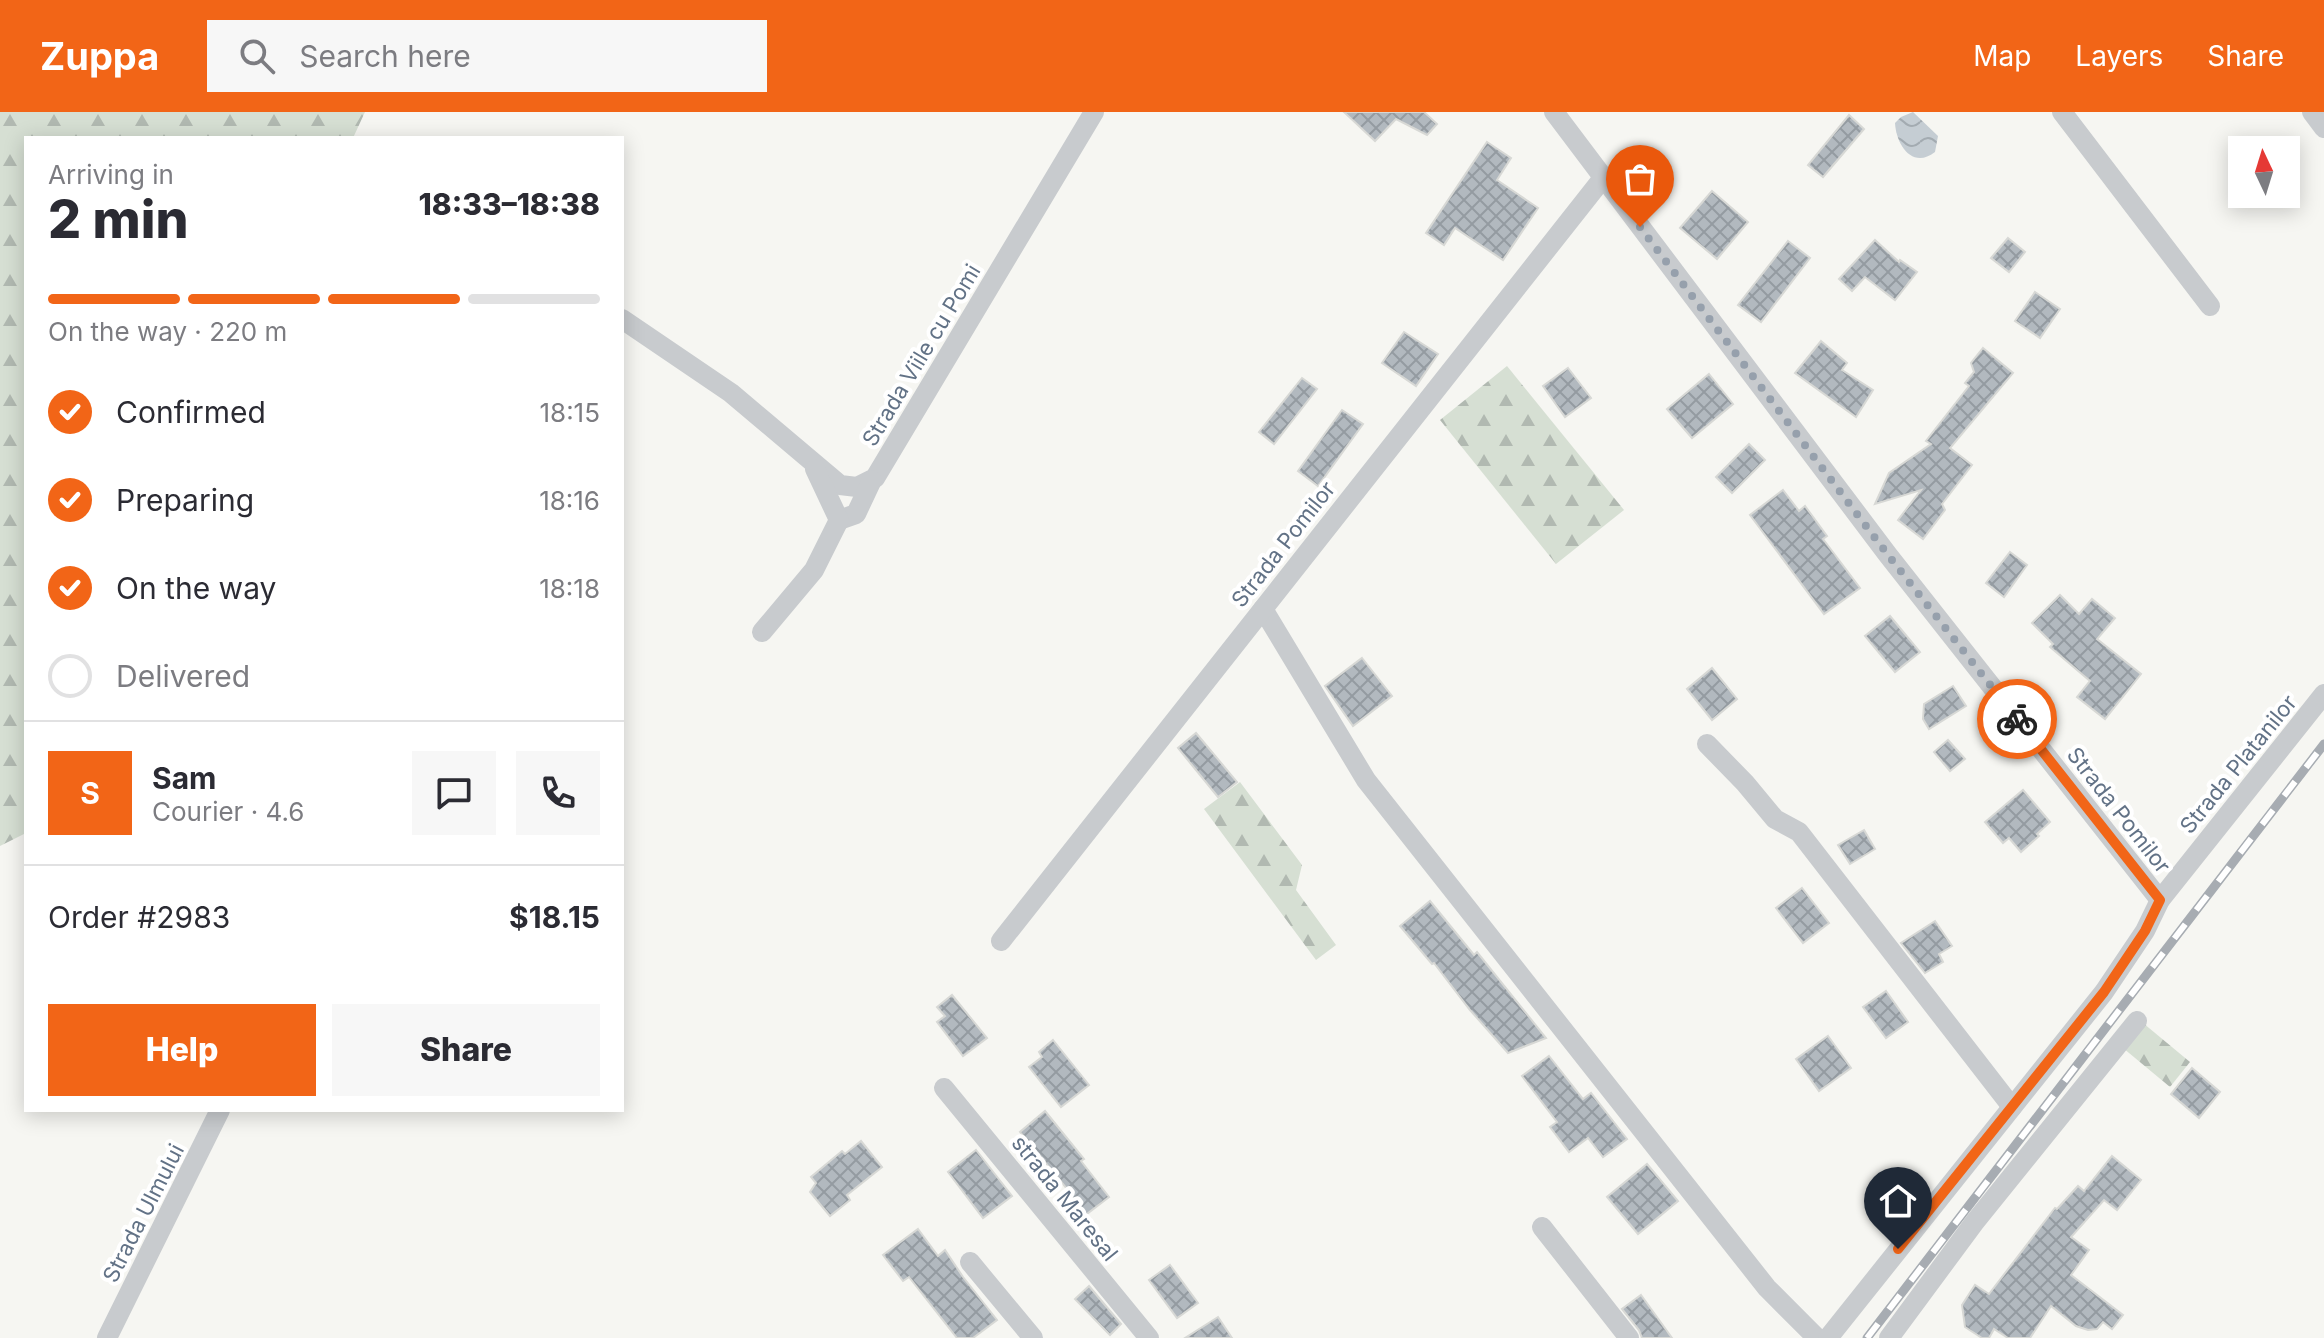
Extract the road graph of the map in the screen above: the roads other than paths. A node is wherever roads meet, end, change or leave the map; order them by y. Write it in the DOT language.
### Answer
graph roads {
  1 [pos="1094,112"];
  2 [pos="1554,112"];
  3 [pos="2062,112"];
  4 [pos="2312,112"];
  5 [pos="2324,128"];
  6 [pos="1603,178"];
  7 [pos="2210,306"];
  8 [pos="624,320"];
  9 [pos="811,461"];
  10 [pos="872,480"];
  11 [pos="839,520"];
  12 [pos="1263,609"];
  13 [pos="762,632"];
  14 [pos="2324,694"];
  15 [pos="1707,744"];
  16 [pos="2160,900"];
  17 [pos="1001,941"];
  18 [pos="2137,1021"];
  19 [pos="944,1088"];
  20 [pos="2012,1107"];
  21 [pos="219,1112"];
  22 [pos="1542,1227"];
  23 [pos="970,1262"];
  24 [pos="107,1338"];
  25 [pos="1033,1338"];
  26 [pos="1149,1338"];
  27 [pos="1629,1338"];
  28 [pos="1817,1338"];
  29 [pos="1828,1338"];
  30 [pos="1889,1338"];
  1 -- 10 [label="street, Strada Viile cu Pomi"];
  2 -- 6 [label="street, Strada Pomilor"];
  3 -- 7 [label="street"];
  4 -- 5 [label="street"];
  6 -- 12 [label="street, Strada Pomilor"];
  6 -- 16 [label="street, Strada Pomilor"];
  8 -- 9 [label="street, Strada Viile cu Pomi"];
  9 -- 10 [label="street, Strada Viile cu Pomi"];
  9 -- 11 [label="street"];
  10 -- 11 [label="street"];
  11 -- 13 [label="street"];
  12 -- 17 [label="street, Strada Pomilor"];
  12 -- 28 [label="street"];
  14 -- 16 [label="street, Strada Platanilor"];
  15 -- 20 [label="street"];
  16 -- 20 [label="street, Strada Platanilor"];
  18 -- 30 [label="street"];
  19 -- 26 [label="street, strada Maresal"];
  20 -- 29 [label="street, Strada Platanilor"];
  21 -- 24 [label="street, Strada Ulmului"];
  22 -- 27 [label="street"];
  23 -- 25 [label="street"];
}
